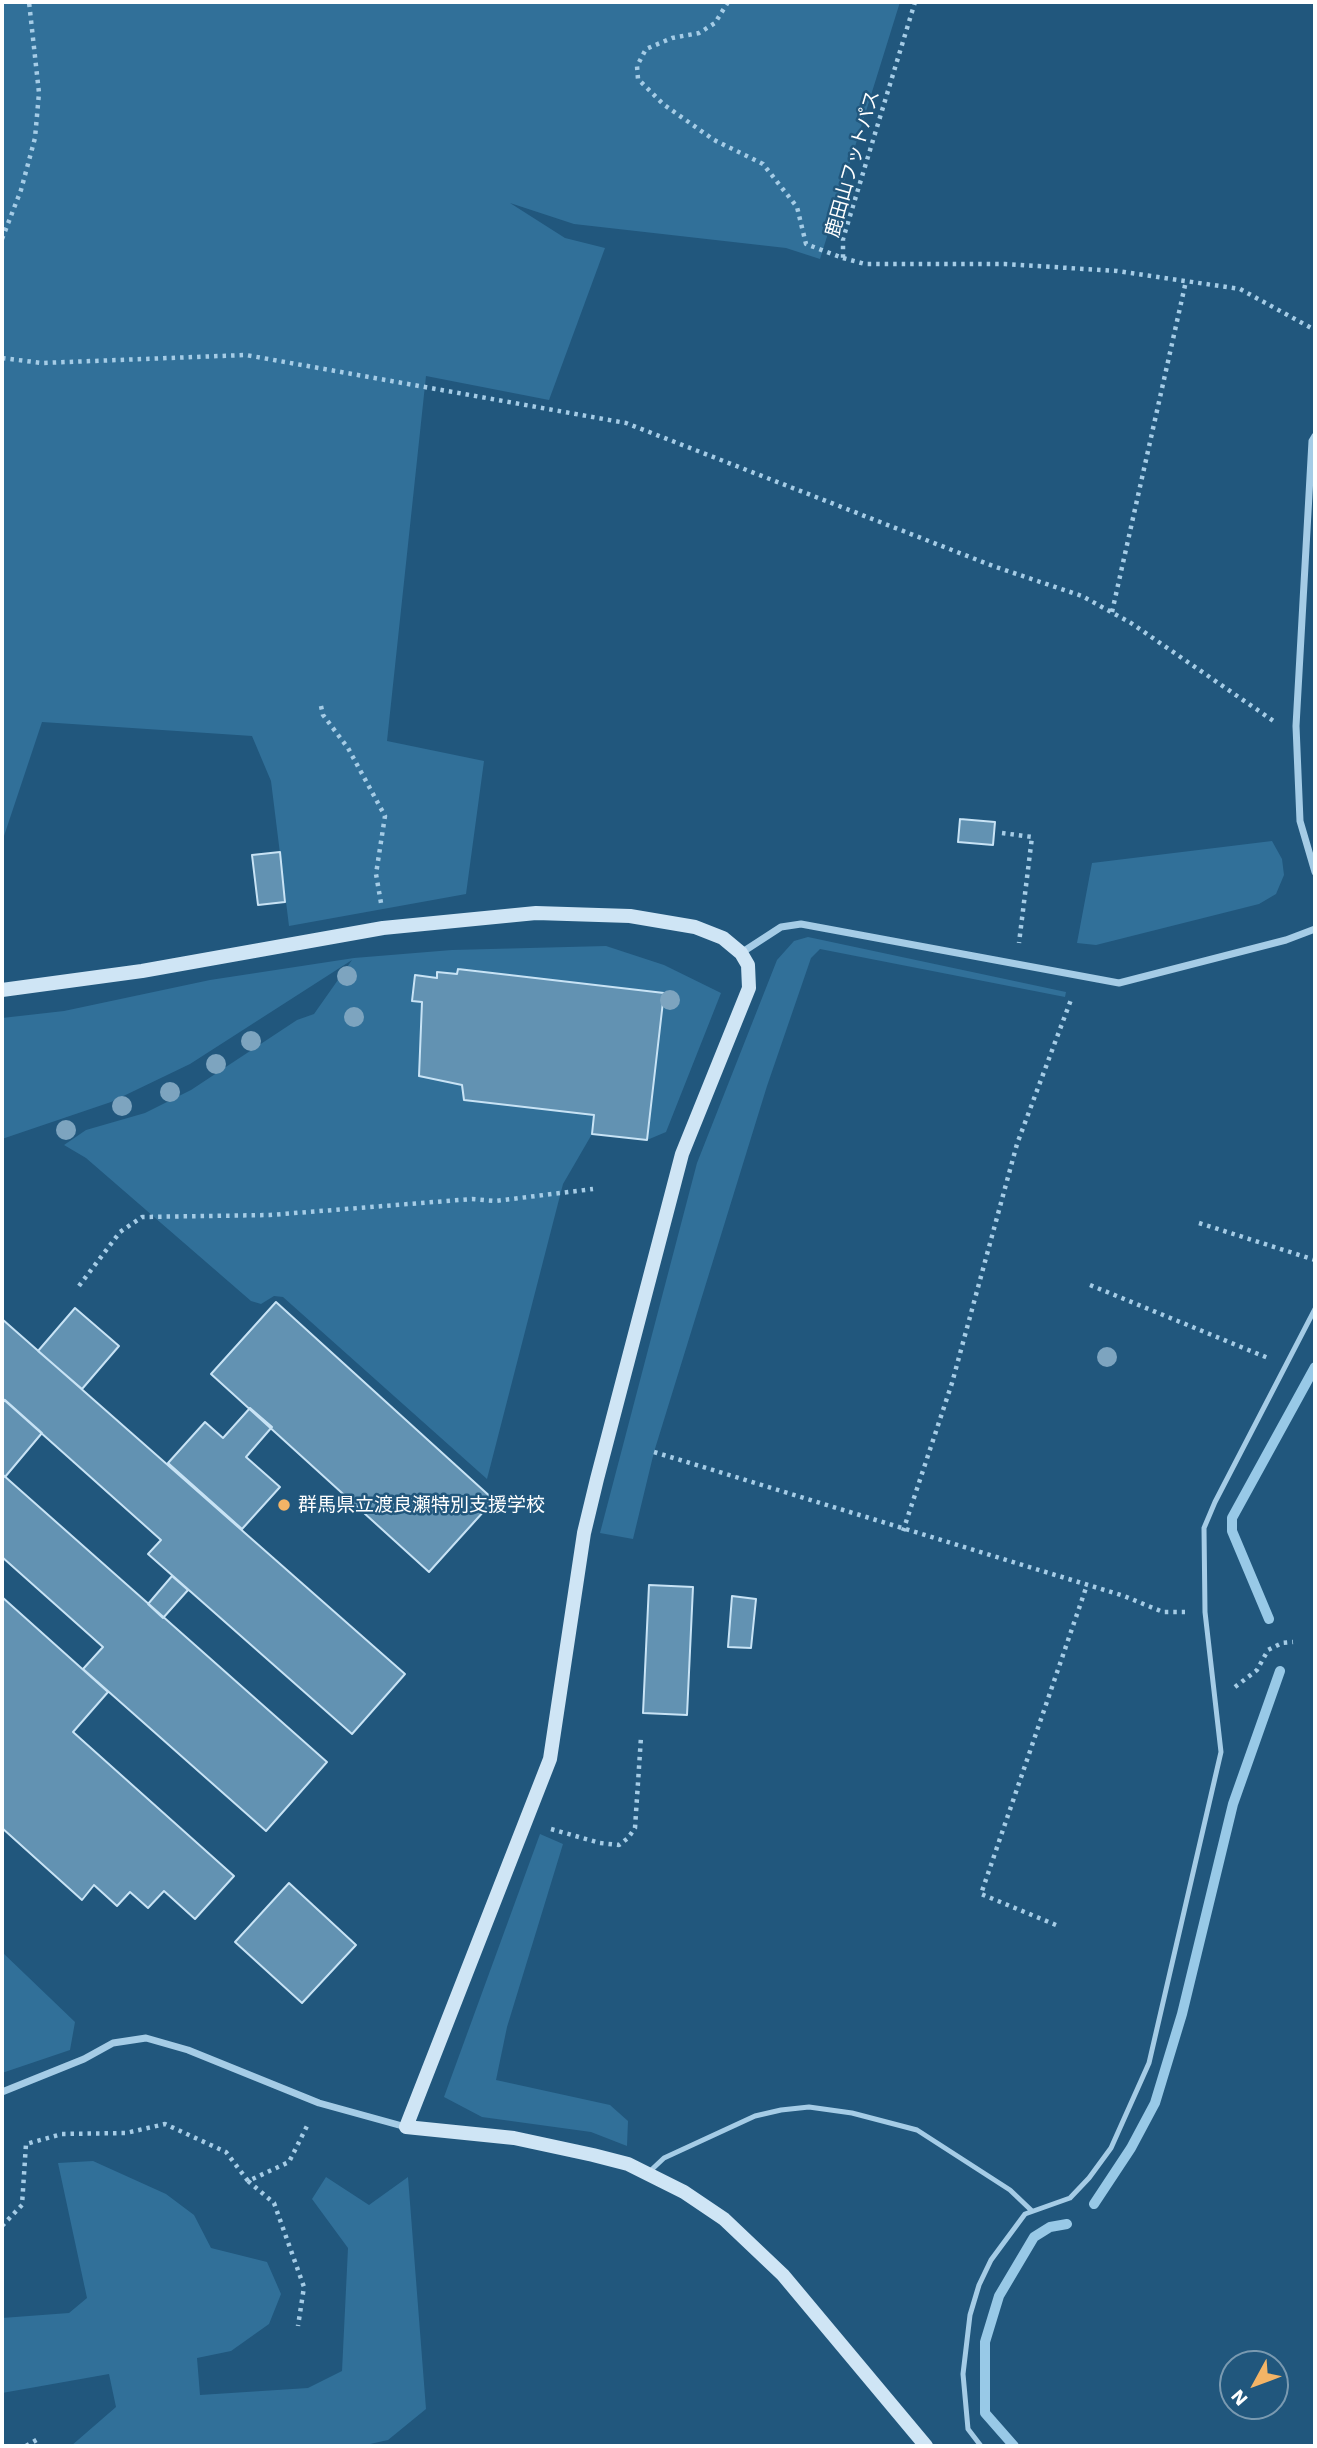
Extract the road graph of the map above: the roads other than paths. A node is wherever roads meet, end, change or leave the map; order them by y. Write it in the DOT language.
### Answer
graph roads {
  1 [pos="1315,436"];
  2 [pos="1315,872"];
  3 [pos="1315,929"];
  4 [pos="741,953"];
  5 [pos="2,990"];
  6 [pos="1315,1309"];
  7 [pos="2,2092"];
  8 [pos="406,2127"];
  9 [pos="648,2173"];
  10 [pos="1032,2211"];
  11 [pos="926,2446"];
  12 [pos="981,2446"];
  1 -- 2 [label="street"];
  3 -- 4 [label="street"];
  4 -- 5 [label="street"];
  4 -- 8 [label="street"];
  6 -- 10 [label="lane"];
  7 -- 8 [label="street"];
  8 -- 9 [label="street"];
  9 -- 10 [label="lane"];
  9 -- 11 [label="street"];
  10 -- 12 [label="lane"];
}
